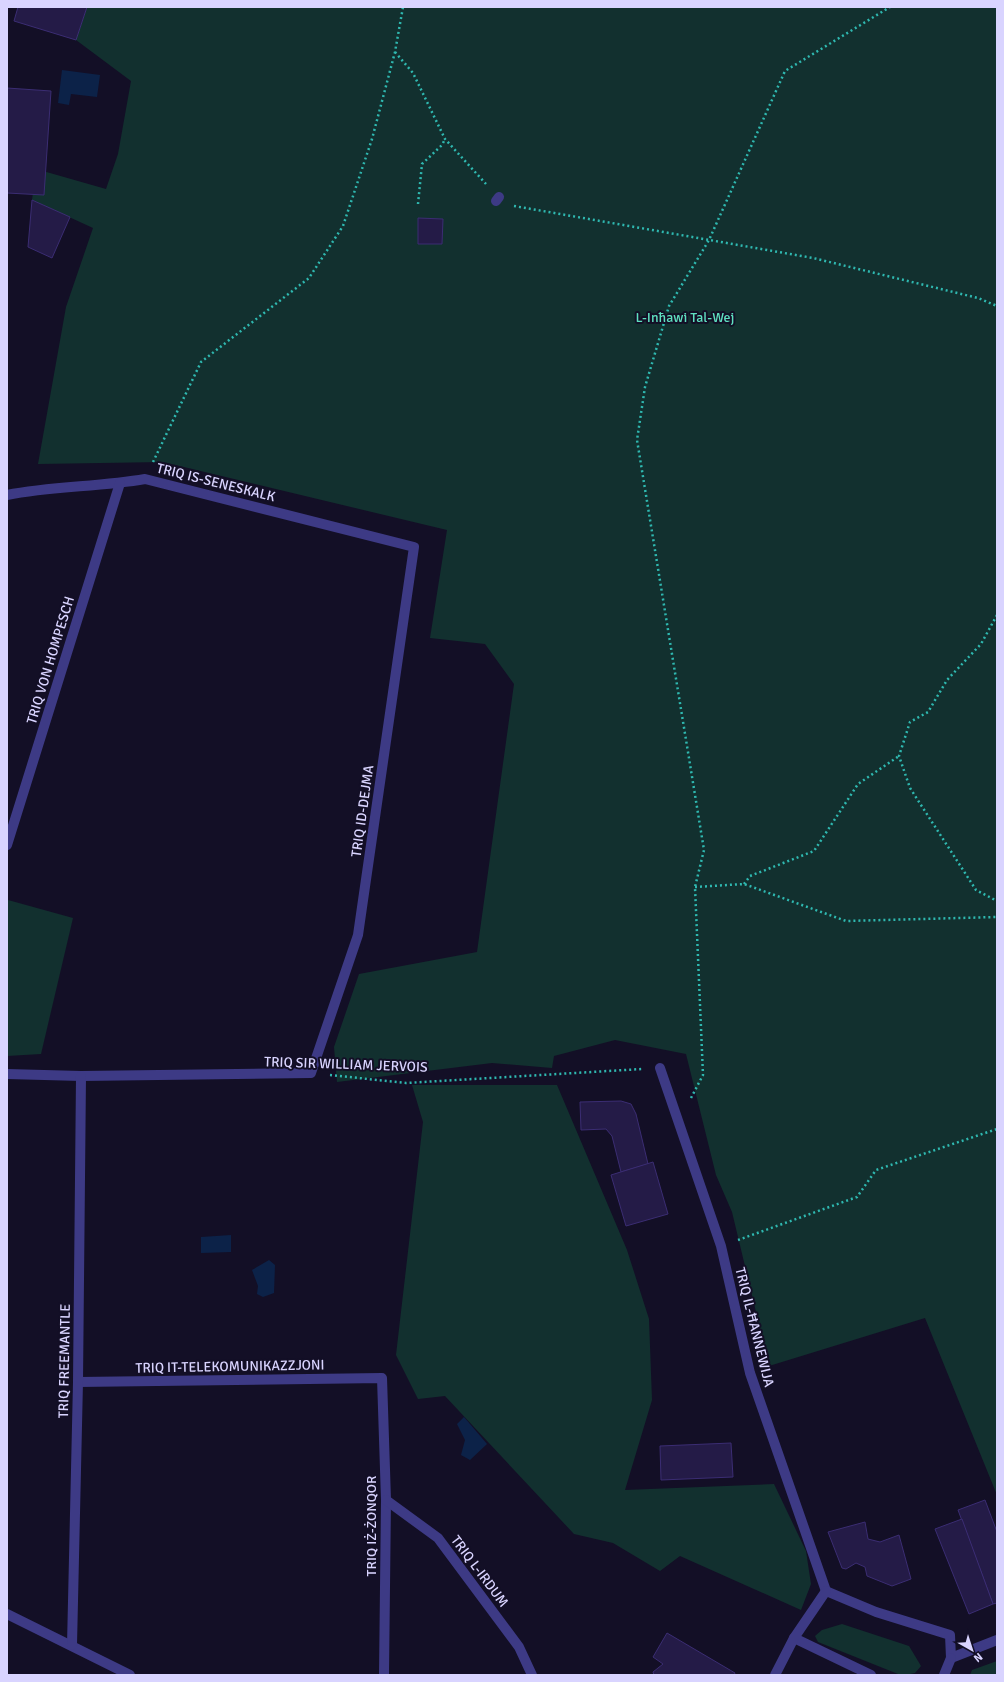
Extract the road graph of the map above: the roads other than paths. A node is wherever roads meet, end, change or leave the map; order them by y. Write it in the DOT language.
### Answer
graph roads {
  1 [pos="120,483"];
  2 [pos="7,495"];
  3 [pos="414,547"];
  4 [pos="7,845"];
  5 [pos="660,1068"];
  6 [pos="311,1073"];
  7 [pos="7,1074"];
  8 [pos="82,1076"];
  9 [pos="382,1378"];
  10 [pos="78,1382"];
  11 [pos="386,1500"];
  12 [pos="826,1591"];
  13 [pos="7,1614"];
  14 [pos="794,1638"];
  15 [pos="997,1640"];
  16 [pos="72,1645"];
  17 [pos="951,1658"];
  18 [pos="130,1675"];
  19 [pos="384,1675"];
  20 [pos="532,1675"];
  21 [pos="775,1675"];
  22 [pos="871,1675"];
  23 [pos="944,1675"];
  1 -- 2 [label="street, TRIQ IS-SENESKALK"];
  1 -- 3 [label="street, TRIQ IS-SENESKALK"];
  1 -- 4 [label="street, TRIQ VON HOMPESCH"];
  3 -- 6 [label="street, TRIQ ID-DEJMA"];
  5 -- 12 [label="street, TRIQ IL-ĦANNEWIJA"];
  6 -- 8 [label="street, TRIQ SIR WILLIAM JERVOIS"];
  7 -- 8 [label="street, TRIQ SIR WILLIAM JERVOIS"];
  8 -- 10 [label="street, TRIQ FREEMANTLE"];
  9 -- 10 [label="street, TRIQ IT-TELEKOMUNIKAZZJONI"];
  9 -- 11 [label="street, TRIQ IŻ-ŻONQOR"];
  10 -- 16 [label="street, TRIQ FREEMANTLE"];
  11 -- 19 [label="street, TRIQ IŻ-ŻONQOR"];
  11 -- 20 [label="street, TRIQ L-IRDUM"];
  12 -- 14 [label="street"];
  12 -- 17 [label="street"];
  13 -- 16 [label="street"];
  14 -- 21 [label="street"];
  14 -- 22 [label="street"];
  15 -- 17 [label="street"];
  16 -- 18 [label="street"];
  17 -- 23 [label="street"];
}
